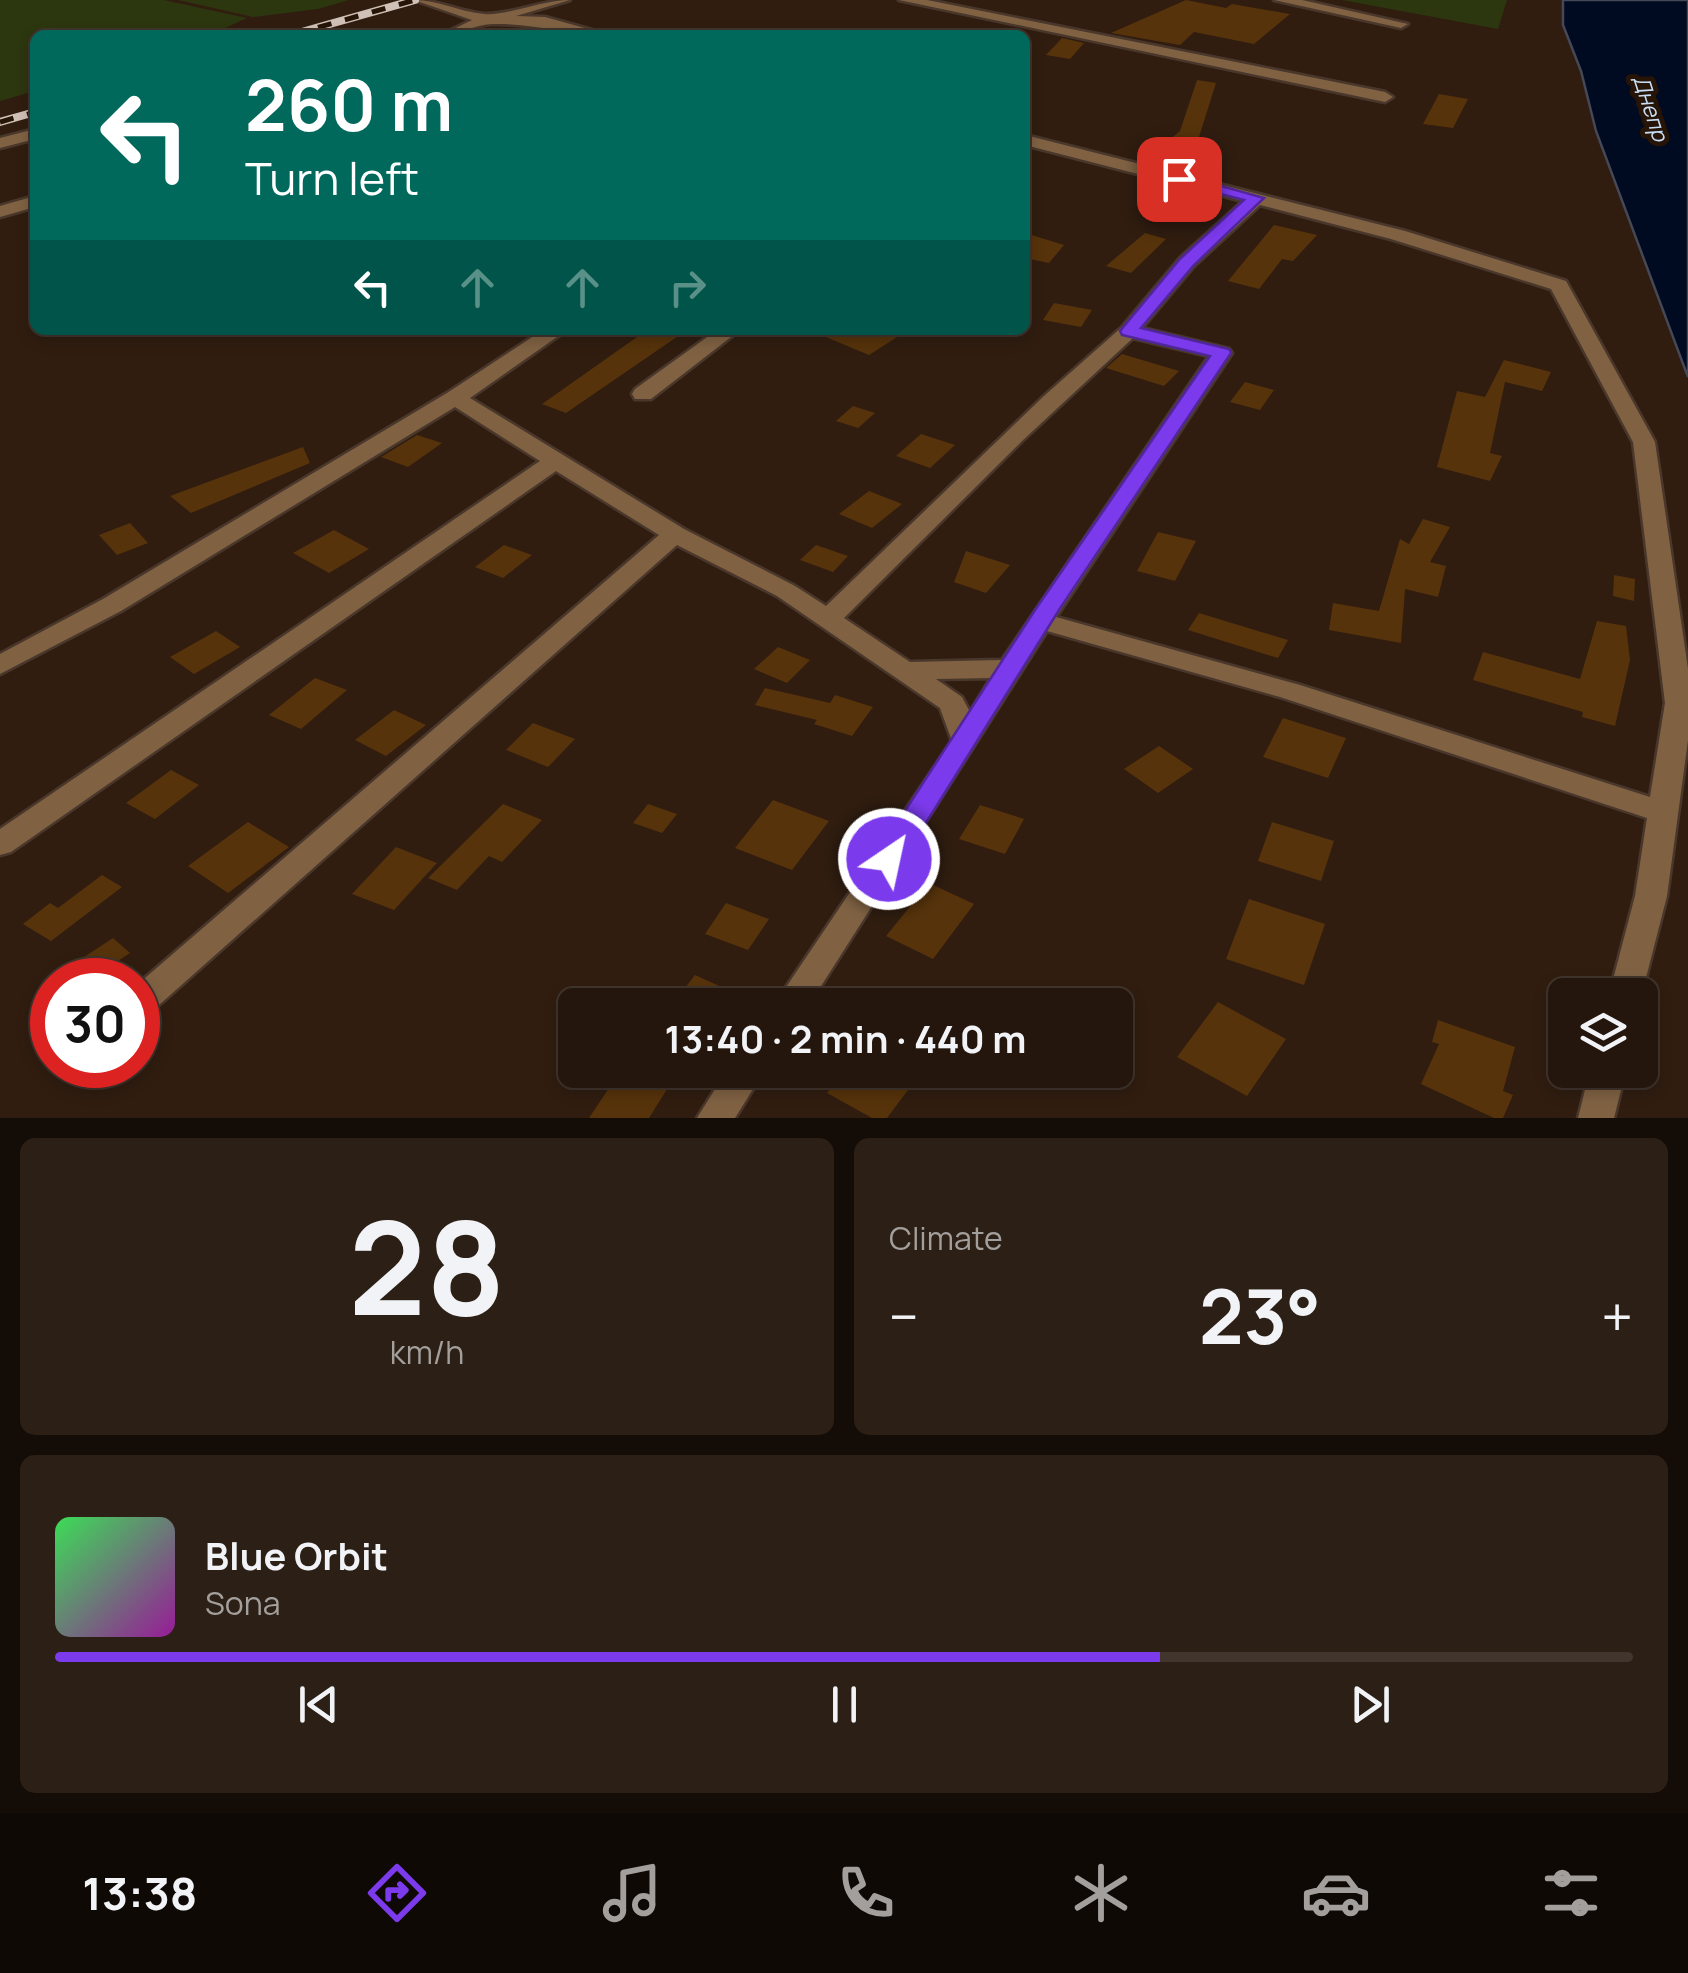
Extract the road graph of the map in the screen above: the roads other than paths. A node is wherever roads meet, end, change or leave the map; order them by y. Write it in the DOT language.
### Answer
graph roads {
  1 [pos="421,0"];
  2 [pos="563,0"];
  3 [pos="906,0"];
  4 [pos="1281,0"];
  5 [pos="485,19"];
  6 [pos="1402,24"];
  7 [pos="460,30"];
  8 [pos="582,30"];
  9 [pos="1386,97"];
  10 [pos="30,135"];
  11 [pos="1030,141"];
  12 [pos="0,143"];
  13 [pos="1256,198"];
  14 [pos="30,202"];
  15 [pos="0,212"];
  16 [pos="1129,331"];
  17 [pos="550,335"];
  18 [pos="723,335"];
  19 [pos="642,394"];
  20 [pos="455,398"];
  21 [pos="556,462"];
  22 [pos="675,534"];
  23 [pos="827,620"];
  24 [pos="1040,621"];
  25 [pos="0,665"];
  26 [pos="1011,668"];
  27 [pos="902,671"];
  28 [pos="966,741"];
  29 [pos="1663,812"];
  30 [pos="0,844"];
  31 [pos="1630,978"];
  32 [pos="160,984"];
  33 [pos="802,988"];
  34 [pos="736,1088"];
  35 [pos="1604,1088"];
  36 [pos="715,1118"];
  37 [pos="1596,1118"];
  1 -- 5 [label="street"];
  2 -- 5 [label="street"];
  3 -- 9 [label="street"];
  4 -- 6 [label="street"];
  5 -- 7 [label="street"];
  5 -- 8 [label="street"];
  10 -- 12 [label="street"];
  11 -- 13 [label="street"];
  13 -- 16 [label="street"];
  13 -- 29 [label="street"];
  14 -- 15 [label="street"];
  16 -- 23 [label="street"];
  16 -- 24 [label="street"];
  17 -- 20 [label="street"];
  18 -- 19 [label="street"];
  20 -- 21 [label="street"];
  20 -- 25 [label="street"];
  21 -- 22 [label="street"];
  21 -- 30 [label="street"];
  22 -- 23 [label="street"];
  22 -- 32 [label="street"];
  23 -- 27 [label="street"];
  24 -- 26 [label="street"];
  24 -- 29 [label="street"];
  26 -- 27 [label="street"];
  26 -- 28 [label="street"];
  27 -- 28 [label="street"];
  28 -- 33 [label="street"];
  29 -- 31 [label="street"];
  34 -- 36 [label="street"];
  35 -- 37 [label="street"];
}
